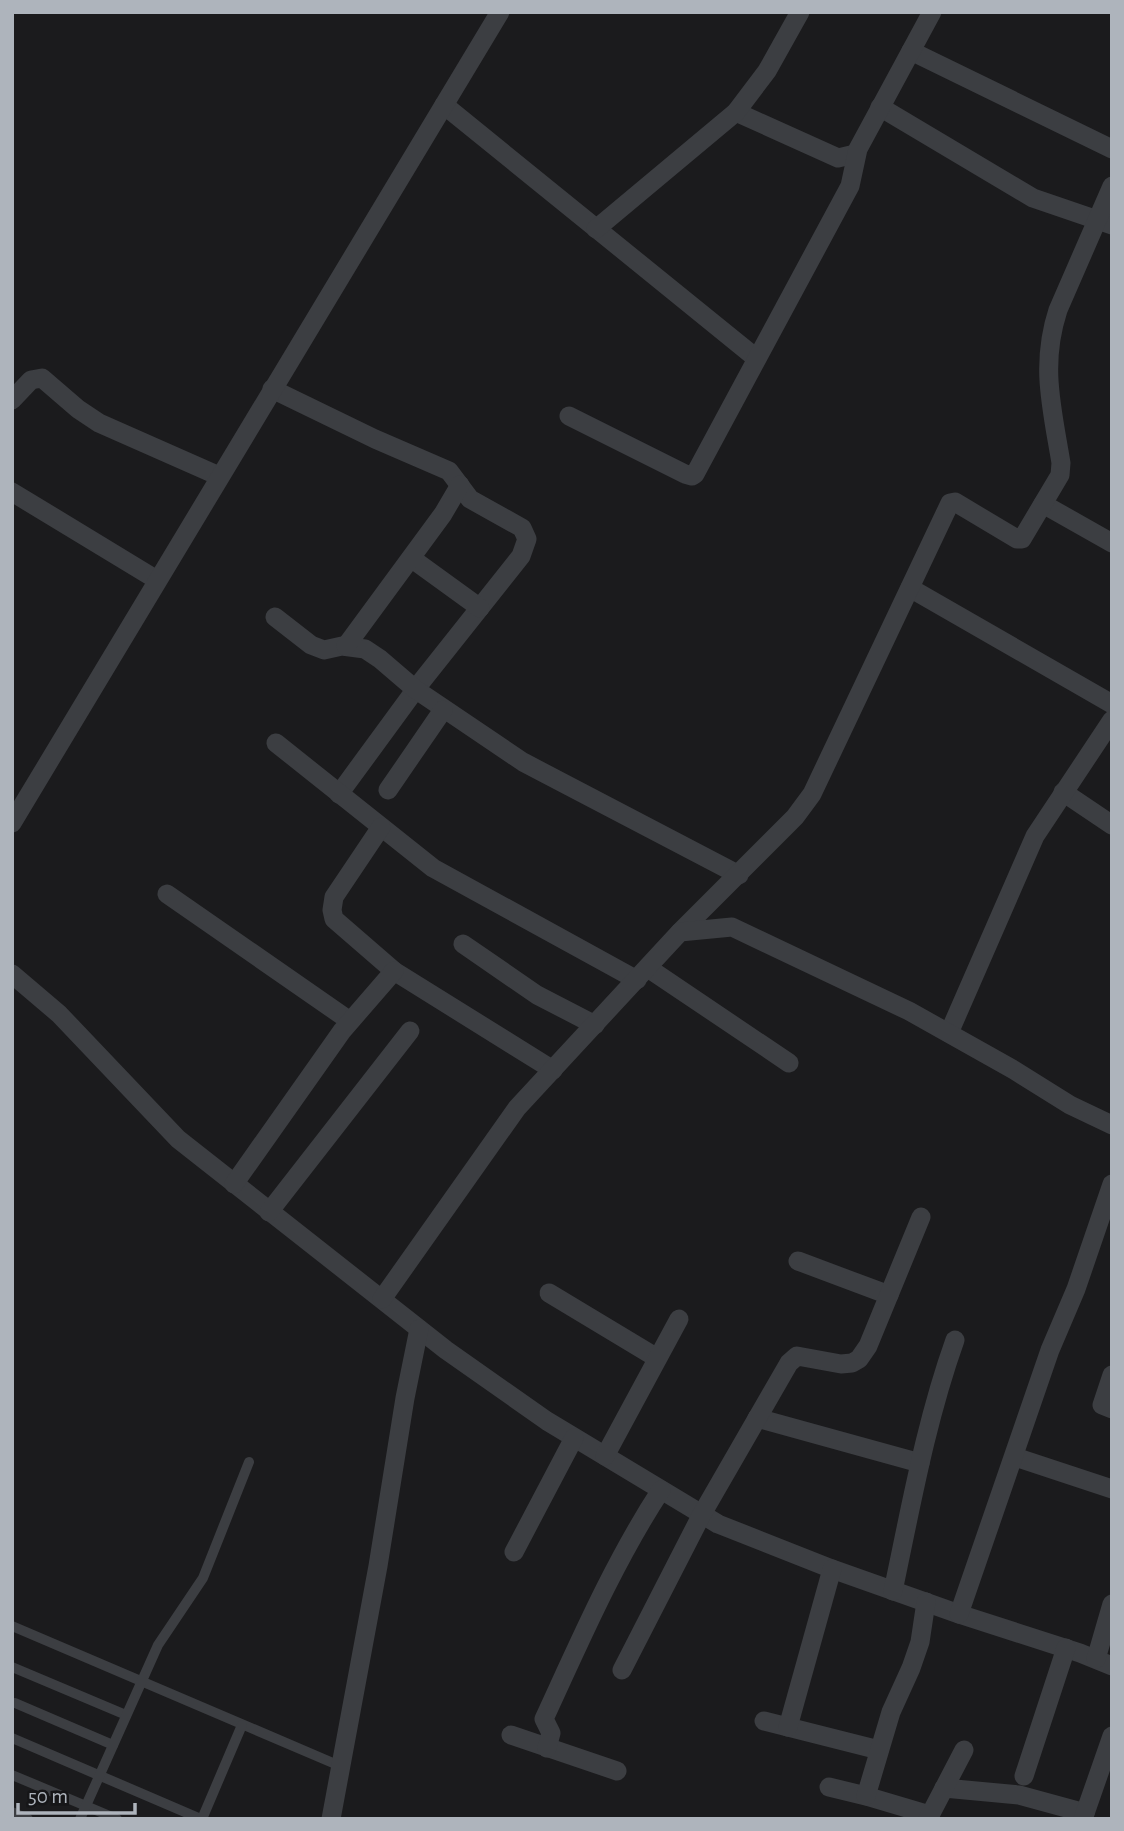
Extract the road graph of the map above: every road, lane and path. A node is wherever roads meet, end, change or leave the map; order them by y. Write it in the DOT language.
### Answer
graph roads {
  1 [pos="500,12"];
  2 [pos="800,12"];
  3 [pos="932,12"];
  4 [pos="911,51"];
  5 [pos="444,106"];
  6 [pos="880,107"];
  7 [pos="736,112"];
  8 [pos="1112,149"];
  9 [pos="855,154"];
  10 [pos="1112,186"];
  11 [pos="1104,223"];
  12 [pos="596,229"];
  13 [pos="756,358"];
  14 [pos="272,389"];
  15 [pos="12,400"];
  16 [pos="569,416"];
  17 [pos="219,476"];
  18 [pos="460,485"];
  19 [pos="12,492"];
  20 [pos="1043,504"];
  21 [pos="1112,543"];
  22 [pos="411,558"];
  23 [pos="157,580"];
  24 [pos="910,587"];
  25 [pos="480,608"];
  26 [pos="275,617"];
  27 [pos="346,646"];
  28 [pos="415,690"];
  29 [pos="1112,704"];
  30 [pos="443,710"];
  31 [pos="1112,720"];
  32 [pos="276,743"];
  33 [pos="388,790"];
  34 [pos="1063,792"];
  35 [pos="339,794"];
  36 [pos="12,823"];
  37 [pos="1112,825"];
  38 [pos="381,827"];
  39 [pos="738,875"];
  40 [pos="167,894"];
  41 [pos="680,932"];
  42 [pos="463,944"];
  43 [pos="394,971"];
  44 [pos="12,974"];
  45 [pos="643,974"];
  46 [pos="350,1021"];
  47 [pos="595,1025"];
  48 [pos="410,1031"];
  49 [pos="948,1033"];
  50 [pos="789,1063"];
  51 [pos="553,1070"];
  52 [pos="1112,1125"];
  53 [pos="234,1184"];
  54 [pos="1112,1184"];
  55 [pos="269,1212"];
  56 [pos="921,1217"];
  57 [pos="798,1261"];
  58 [pos="549,1293"];
  59 [pos="889,1295"];
  60 [pos="382,1299"];
  61 [pos="679,1319"];
  62 [pos="419,1329"];
  63 [pos="955,1340"];
  64 [pos="657,1358"];
  65 [pos="1112,1375"];
  66 [pos="1112,1409"];
  67 [pos="757,1418"];
  68 [pos="574,1438"];
  69 [pos="605,1456"];
  70 [pos="1015,1457"];
  71 [pos="249,1462"];
  72 [pos="920,1463"];
  73 [pos="661,1489"];
  74 [pos="1112,1489"];
  75 [pos="702,1514"];
  76 [pos="514,1552"];
  77 [pos="832,1569"];
  78 [pos="893,1591"];
  79 [pos="926,1602"];
  80 [pos="1112,1604"];
  81 [pos="959,1614"];
  82 [pos="12,1626"];
  83 [pos="1066,1648"];
  84 [pos="1104,1663"];
  85 [pos="12,1667"];
  86 [pos="622,1671"];
  87 [pos="140,1681"];
  88 [pos="15,1703"];
  89 [pos="126,1715"];
  90 [pos="764,1721"];
  91 [pos="242,1725"];
  92 [pos="788,1727"];
  93 [pos="511,1735"];
  94 [pos="1112,1736"];
  95 [pos="12,1738"];
  96 [pos="113,1745"];
  97 [pos="547,1748"];
  98 [pos="880,1750"];
  99 [pos="964,1750"];
  100 [pos="340,1766"];
  101 [pos="617,1771"];
  102 [pos="12,1775"];
  103 [pos="99,1775"];
  104 [pos="1024,1776"];
  105 [pos="828,1787"];
  106 [pos="944,1787"];
  107 [pos="866,1796"];
  108 [pos="86,1806"];
  109 [pos="12,1812"];
  110 [pos="1084,1816"];
  111 [pos="929,1817"];
  112 [pos="28,1819"];
  113 [pos="80,1819"];
  114 [pos="117,1819"];
  115 [pos="202,1819"];
  116 [pos="331,1819"];
  1 -- 5 [label="street"];
  2 -- 7 [label="street"];
  3 -- 4 [label="street"];
  4 -- 6 [label="street"];
  4 -- 8 [label="street"];
  5 -- 12 [label="street"];
  5 -- 14 [label="street"];
  6 -- 9 [label="street"];
  6 -- 11 [label="street"];
  7 -- 9 [label="street"];
  7 -- 12 [label="street"];
  9 -- 13 [label="street"];
  10 -- 11 [label="street"];
  11 -- 20 [label="street"];
  12 -- 13 [label="street"];
  13 -- 16 [label="street"];
  14 -- 17 [label="street"];
  14 -- 18 [label="street"];
  15 -- 17 [label="street"];
  17 -- 23 [label="street"];
  18 -- 22 [label="street"];
  18 -- 25 [label="street"];
  19 -- 23 [label="street"];
  20 -- 21 [label="street"];
  20 -- 24 [label="street"];
  22 -- 25 [label="street"];
  22 -- 27 [label="street"];
  23 -- 36 [label="street"];
  24 -- 29 [label="street"];
  24 -- 39 [label="street"];
  25 -- 28 [label="street"];
  26 -- 27 [label="street"];
  27 -- 28 [label="street"];
  28 -- 30 [label="street"];
  28 -- 35 [label="street"];
  30 -- 33 [label="street"];
  30 -- 39 [label="street"];
  31 -- 34 [label="street"];
  32 -- 35 [label="street"];
  34 -- 37 [label="street"];
  34 -- 49 [label="street"];
  35 -- 38 [label="street"];
  38 -- 43 [label="street"];
  38 -- 45 [label="street"];
  39 -- 41 [label="street"];
  40 -- 46 [label="street"];
  41 -- 45 [label="street"];
  41 -- 49 [label="street"];
  42 -- 47 [label="street"];
  43 -- 46 [label="street"];
  43 -- 51 [label="street"];
  44 -- 53 [label="street"];
  45 -- 47 [label="street"];
  45 -- 50 [label="street"];
  46 -- 53 [label="street"];
  47 -- 51 [label="street"];
  48 -- 55 [label="street"];
  49 -- 52 [label="street"];
  51 -- 60 [label="street"];
  53 -- 55 [label="street"];
  54 -- 70 [label="street"];
  55 -- 60 [label="street"];
  56 -- 59 [label="street"];
  57 -- 59 [label="street"];
  58 -- 64 [label="street"];
  59 -- 67 [label="street"];
  60 -- 62 [label="street"];
  61 -- 64 [label="street"];
  62 -- 68 [label="street"];
  62 -- 100 [label="street"];
  63 -- 72 [label="street"];
  64 -- 69 [label="street"];
  65 -- 66 [label="street"];
  67 -- 72 [label="street"];
  67 -- 75 [label="street"];
  68 -- 69 [label="street"];
  68 -- 76 [label="street"];
  69 -- 73 [label="street"];
  70 -- 74 [label="street"];
  70 -- 81 [label="street"];
  71 -- 87 [label="lane"];
  72 -- 78 [label="street"];
  73 -- 75 [label="street"];
  73 -- 97 [label="street"];
  75 -- 77 [label="street"];
  75 -- 86 [label="street"];
  77 -- 78 [label="street"];
  77 -- 92 [label="street"];
  78 -- 79 [label="street"];
  79 -- 81 [label="street"];
  79 -- 98 [label="street"];
  80 -- 84 [label="street"];
  81 -- 83 [label="street"];
  82 -- 87 [label="lane"];
  83 -- 84 [label="street"];
  83 -- 104 [label="street"];
  85 -- 89 [label="lane"];
  87 -- 89 [label="lane"];
  87 -- 91 [label="lane"];
  88 -- 96 [label="lane"];
  89 -- 96 [label="lane"];
  90 -- 92 [label="street"];
  91 -- 100 [label="lane"];
  91 -- 115 [label="lane"];
  92 -- 98 [label="street"];
  93 -- 97 [label="street"];
  94 -- 110 [label="street"];
  95 -- 103 [label="lane"];
  96 -- 103 [label="lane"];
  97 -- 101 [label="street"];
  98 -- 107 [label="street"];
  99 -- 106 [label="street"];
  100 -- 116 [label="street"];
  102 -- 108 [label="lane"];
  103 -- 108 [label="lane"];
  103 -- 115 [label="lane"];
  105 -- 107 [label="street"];
  106 -- 110 [label="street"];
  106 -- 111 [label="street"];
  107 -- 111 [label="street"];
  108 -- 113 [label="lane"];
  108 -- 114 [label="lane"];
  109 -- 112 [label="lane"];
}
